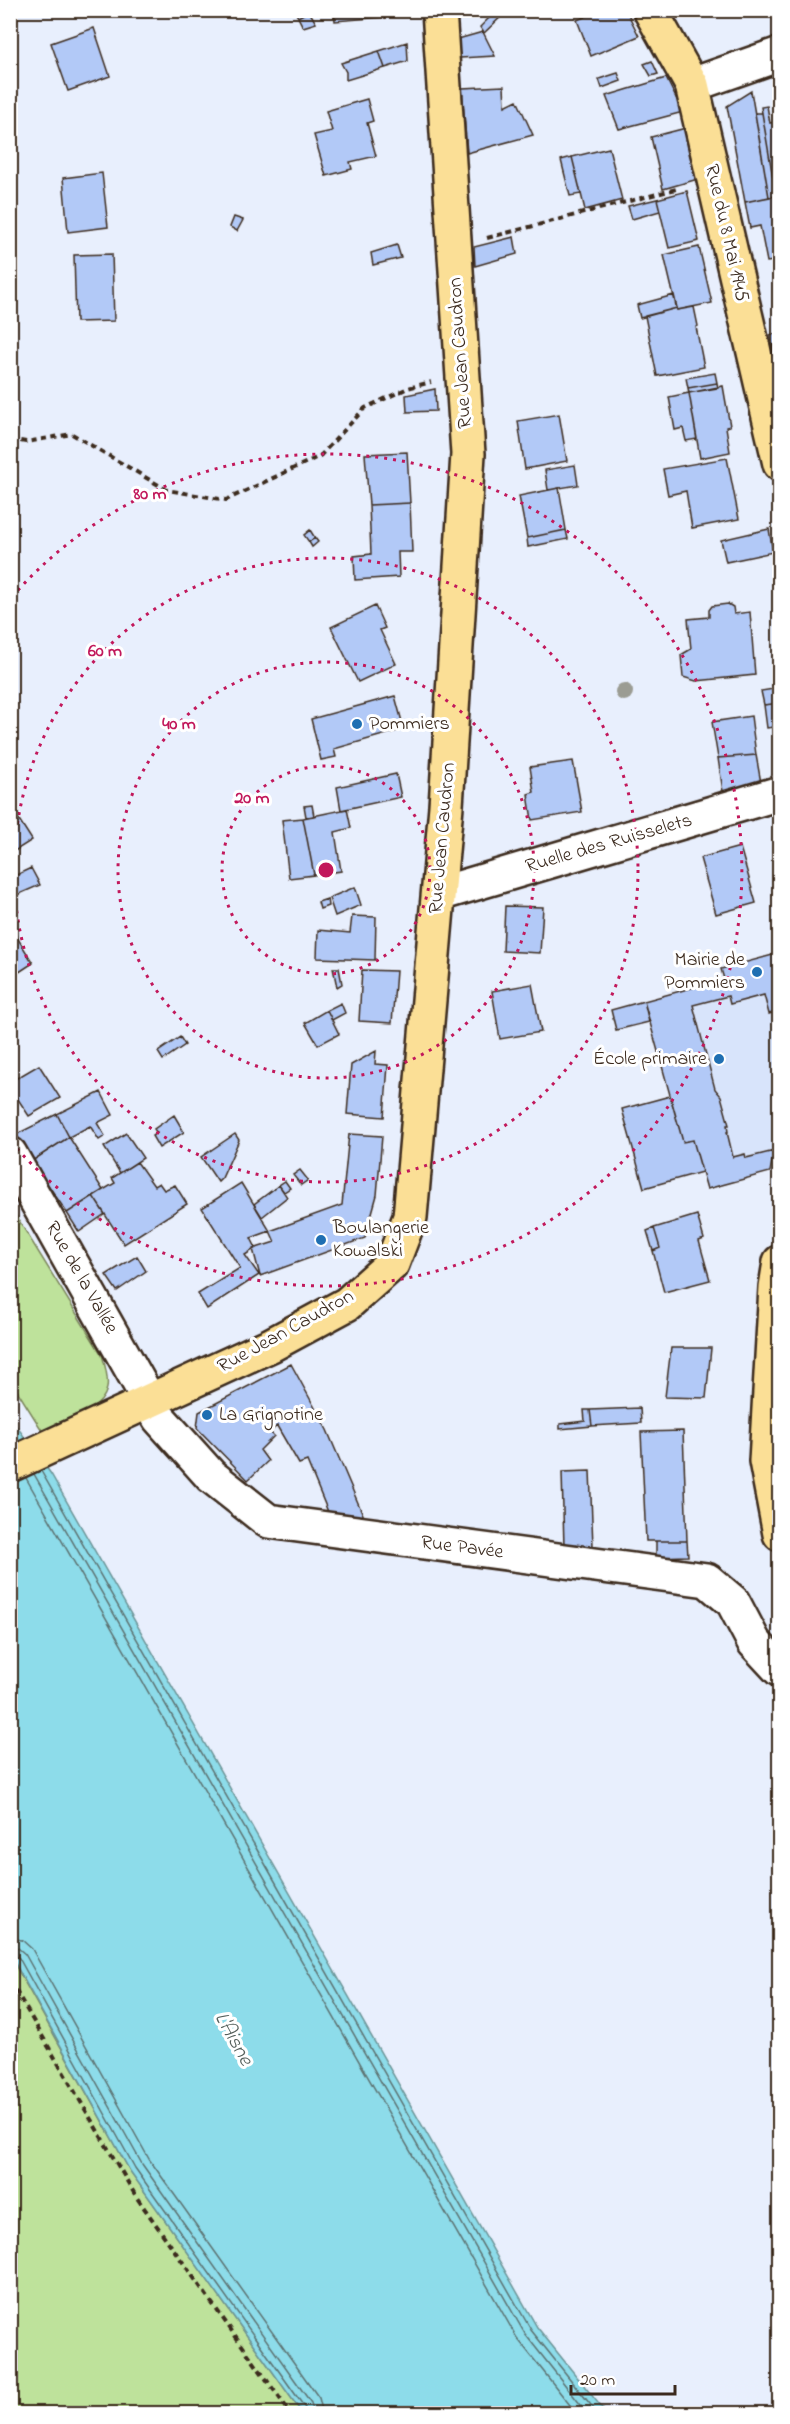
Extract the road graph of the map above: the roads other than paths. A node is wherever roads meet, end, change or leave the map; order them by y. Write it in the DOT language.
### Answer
graph roads {
  1 [pos="439,10"];
  2 [pos="650,10"];
  3 [pos="780,54"];
  4 [pos="692,85"];
  5 [pos="780,464"];
  6 [pos="780,794"];
  7 [pos="439,894"];
  8 [pos="10,1155"];
  9 [pos="780,1262"];
  10 [pos="149,1402"];
  11 [pos="10,1465"];
  12 [pos="780,1534"];
  13 [pos="780,1670"];
  1 -- 7 [label="main road, Rue Jean Caudron"];
  2 -- 4 [label="main road, Rue du 8 Mai 1945"];
  3 -- 4 [label="street"];
  4 -- 5 [label="main road, Rue du 8 Mai 1945"];
  6 -- 7 [label="street, Ruelle des Ruisselets"];
  7 -- 10 [label="main road, Rue Jean Caudron"];
  8 -- 10 [label="street, Rue de la Vallée"];
  9 -- 12 [label="main road"];
  10 -- 11 [label="main road, Rue Jean Caudron"];
  10 -- 13 [label="street, Rue Pavée"];
}
